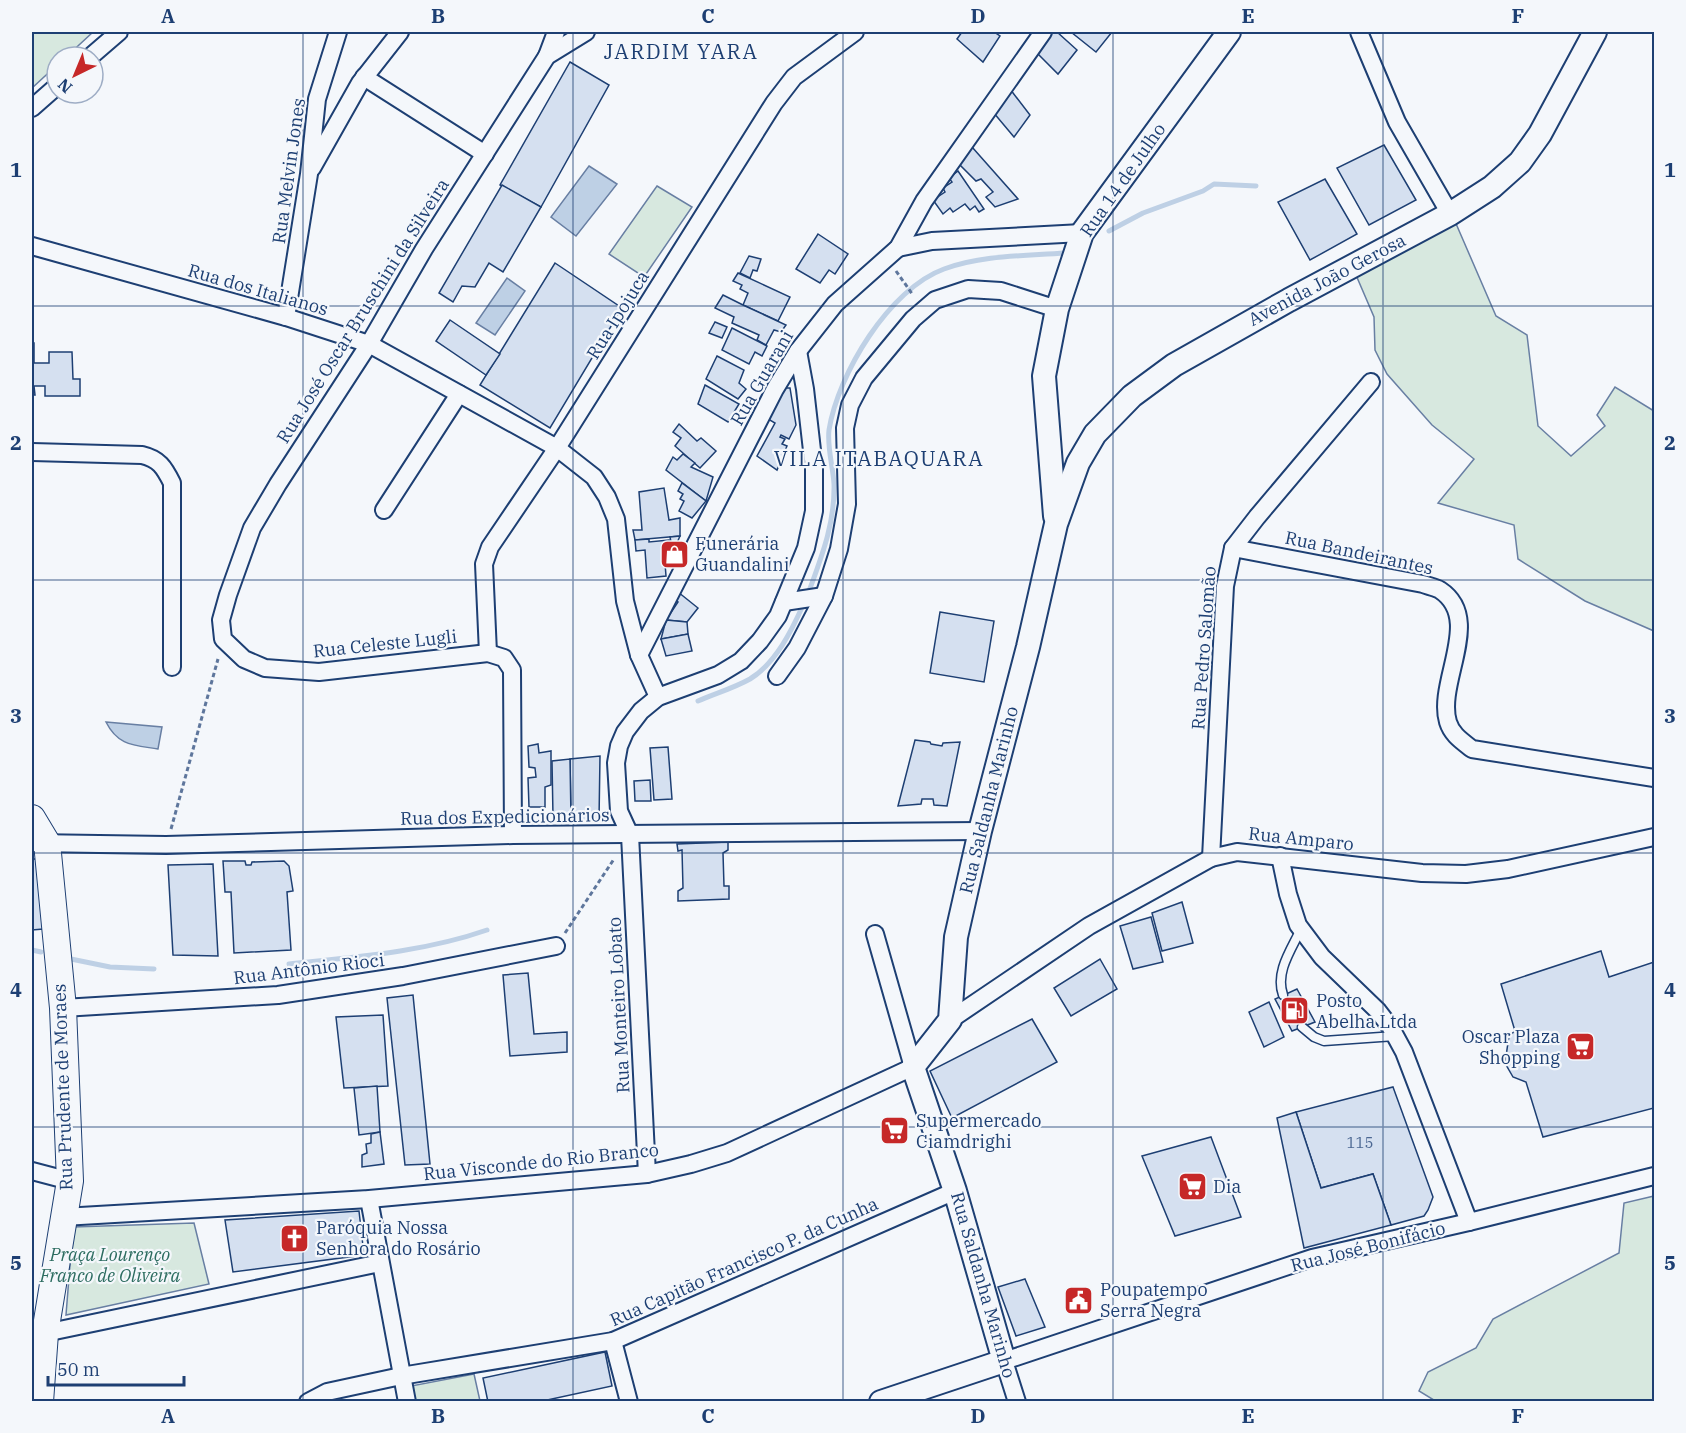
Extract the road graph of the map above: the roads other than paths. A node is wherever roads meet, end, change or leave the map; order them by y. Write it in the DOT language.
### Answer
graph roads {
  1 [pos="119,32"];
  2 [pos="338,32"];
  3 [pos="400,32"];
  4 [pos="556,32"];
  5 [pos="586,32"];
  6 [pos="855,32"];
  7 [pos="1042,32"];
  8 [pos="1230,32"];
  9 [pos="1360,32"];
  10 [pos="1595,32"];
  11 [pos="104,45"];
  12 [pos="548,56"];
  13 [pos="364,77"];
  14 [pos="45,97"];
  15 [pos="32,108"];
  16 [pos="485,154"];
  17 [pos="309,174"];
  18 [pos="1450,214"];
  19 [pos="1082,233"];
  20 [pos="32,246"];
  21 [pos="898,248"];
  22 [pos="1057,309"];
  23 [pos="286,317"];
  24 [pos="369,344"];
  25 [pos="798,351"];
  26 [pos="1371,382"];
  27 [pos="459,394"];
  28 [pos="557,448"];
  29 [pos="32,452"];
  30 [pos="384,510"];
  31 [pos="1056,524"];
  32 [pos="1233,548"];
  33 [pos="821,597"];
  34 [pos="788,601"];
  35 [pos="223,639"];
  36 [pos="489,653"];
  37 [pos="639,655"];
  38 [pos="172,667"];
  39 [pos="777,676"];
  40 [pos="658,697"];
  41 [pos="1654,778"];
  42 [pos="32,818"];
  43 [pos="980,831"];
  44 [pos="630,834"];
  45 [pos="513,835"];
  46 [pos="1654,837"];
  47 [pos="39,843"];
  48 [pos="1280,856"];
  49 [pos="1211,858"];
  50 [pos="1301,929"];
  51 [pos="875,934"];
  52 [pos="556,946"];
  53 [pos="1283,995"];
  54 [pos="63,1008"];
  55 [pos="950,1020"];
  56 [pos="1302,1027"];
  57 [pos="1395,1035"];
  58 [pos="913,1067"];
  59 [pos="32,1171"];
  60 [pos="647,1174"];
  61 [pos="1654,1176"];
  62 [pos="70,1181"];
  63 [pos="955,1191"];
  64 [pos="369,1199"];
  65 [pos="63,1217"];
  66 [pos="1469,1222"];
  67 [pos="380,1263"];
  68 [pos="45,1333"];
  69 [pos="613,1341"];
  70 [pos="1004,1361"];
  71 [pos="401,1376"];
  72 [pos="40,1401"];
  73 [pos="308,1401"];
  74 [pos="407,1401"];
  75 [pos="624,1401"];
  76 [pos="881,1401"];
  77 [pos="1017,1401"];
  1 -- 11 [label="street"];
  2 -- 17 [label="street, Rua Melvin Jones"];
  3 -- 13 [label="street"];
  4 -- 12 [label="street"];
  5 -- 12 [label="street, Rua José Oscar Bruschini da Silveira"];
  6 -- 28 [label="street, Rua Ipojuca"];
  7 -- 21 [label="street, Rua Guarani"];
  8 -- 19 [label="main road, Rua 14 de Julho"];
  9 -- 18 [label="street"];
  10 -- 18 [label="main road, Avenida João Gerosa"];
  12 -- 16 [label="street, Rua José Oscar Bruschini da Silveira"];
  13 -- 16 [label="street"];
  13 -- 17 [label="street"];
  14 -- 15 [label="street"];
  16 -- 24 [label="street, Rua José Oscar Bruschini da Silveira"];
  17 -- 23 [label="street, Rua Melvin Jones"];
  18 -- 31 [label="main road, Avenida João Gerosa"];
  19 -- 21 [label="street"];
  19 -- 22 [label="main road, Rua 14 de Julho"];
  20 -- 23 [label="street, Rua dos Italianos"];
  21 -- 25 [label="street, Rua Guarani"];
  22 -- 31 [label="main road, Rua 14 de Julho"];
  22 -- 33 [label="street"];
  23 -- 24 [label="street, Rua dos Italianos"];
  24 -- 27 [label="street, Rua dos Italianos"];
  24 -- 35 [label="street, Rua José Oscar Bruschini da Silveira"];
  25 -- 34 [label="street"];
  25 -- 37 [label="street, Rua Guarani"];
  26 -- 32 [label="street, Rua Pedro Salomão"];
  27 -- 28 [label="street, Rua dos Italianos"];
  27 -- 30 [label="street"];
  28 -- 36 [label="street, Rua Ipojuca"];
  28 -- 37 [label="street, Rua dos Italianos"];
  29 -- 38 [label="street"];
  31 -- 43 [label="main road, Rua Saldanha Marinho"];
  32 -- 41 [label="street, Rua Bandeirantes"];
  32 -- 49 [label="street, Rua Pedro Salomão"];
  33 -- 34 [label="street"];
  33 -- 39 [label="street"];
  34 -- 40 [label="street"];
  35 -- 36 [label="street, Rua Celeste Lugli"];
  36 -- 45 [label="street"];
  37 -- 40 [label="street, Rua dos Italianos"];
  40 -- 44 [label="street, Rua Monteiro Lobato"];
  42 -- 47 [label="main road"];
  43 -- 44 [label="street, Rua dos Expedicionários"];
  43 -- 55 [label="main road, Rua Saldanha Marinho"];
  44 -- 45 [label="street, Rua dos Expedicionários"];
  44 -- 60 [label="street, Rua Monteiro Lobato"];
  45 -- 47 [label="street, Rua dos Expedicionários"];
  46 -- 48 [label="street, Rua Amparo"];
  47 -- 54 [label="main road, Rua Prudente de Moraes"];
  48 -- 49 [label="street, Rua Amparo"];
  48 -- 50 [label="street"];
  49 -- 55 [label="street, Rua Amparo"];
  50 -- 53 [label="lane"];
  50 -- 57 [label="street"];
  51 -- 58 [label="street, Rua Saldanha Marinho"];
  52 -- 54 [label="street, Rua Antônio Rioci"];
  54 -- 62 [label="main road, Rua Prudente de Moraes"];
  55 -- 58 [label="main road"];
  56 -- 57 [label="lane"];
  57 -- 66 [label="street"];
  58 -- 60 [label="street, Rua Visconde do Rio Branco"];
  58 -- 63 [label="main road, Rua Saldanha Marinho"];
  59 -- 62 [label="street"];
  60 -- 64 [label="street, Rua Visconde do Rio Branco"];
  61 -- 66 [label="street, Rua José Bonifácio"];
  62 -- 65 [label="main road, Rua Prudente de Moraes"];
  63 -- 69 [label="street, Rua Capitão Francisco P. da Cunha"];
  63 -- 70 [label="main road, Rua Saldanha Marinho"];
  64 -- 65 [label="street"];
  64 -- 67 [label="street"];
  65 -- 68 [label="main road, Rua Prudente de Moraes"];
  66 -- 70 [label="street, Rua José Bonifácio"];
  67 -- 68 [label="street"];
  67 -- 71 [label="street"];
  68 -- 72 [label="main road, Rua Prudente de Moraes"];
  69 -- 71 [label="street, Rua Capitão Francisco P. da Cunha"];
  69 -- 75 [label="street"];
  70 -- 76 [label="main road, Rua José Bonifácio"];
  70 -- 77 [label="street, Rua Saldanha Marinho"];
  71 -- 73 [label="street, Rua Capitão Francisco P. da Cunha"];
  71 -- 74 [label="street"];
}
